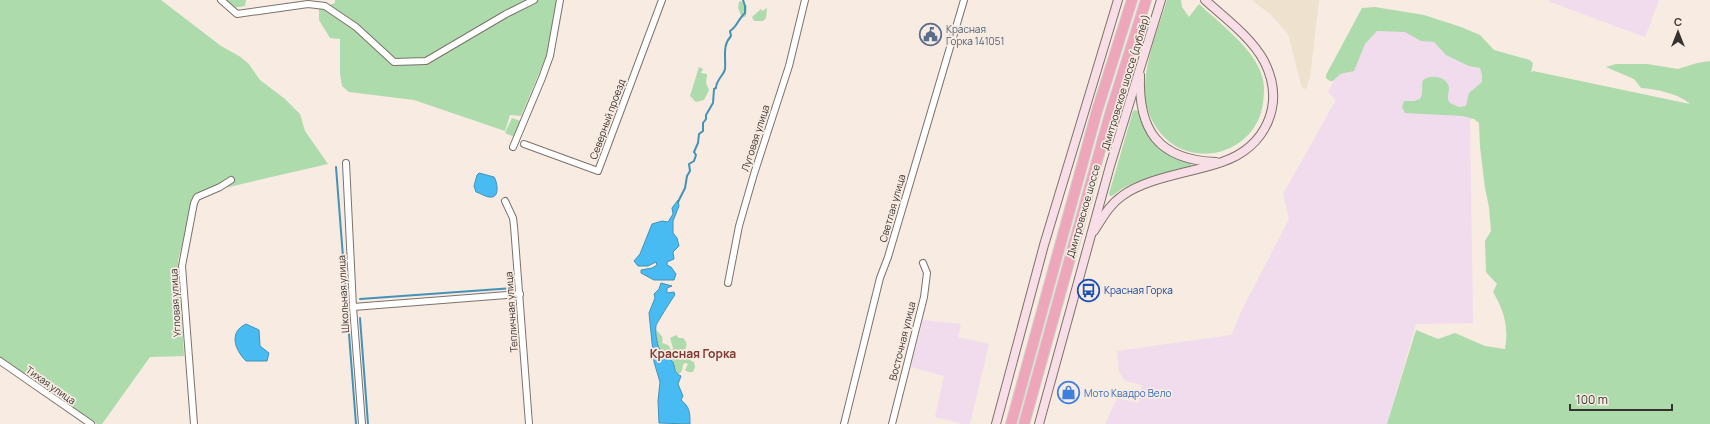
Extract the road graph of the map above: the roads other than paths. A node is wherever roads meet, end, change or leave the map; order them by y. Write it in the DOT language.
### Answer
graph roads {
  1 [pos="221,0"];
  2 [pos="534,0"];
  3 [pos="560,0"];
  4 [pos="662,0"];
  5 [pos="805,0"];
  6 [pos="964,0"];
  7 [pos="1113,0"];
  8 [pos="1118,0"];
  9 [pos="1132,0"];
  10 [pos="1146,0"];
  11 [pos="1161,0"];
  12 [pos="1205,0"];
  13 [pos="1107,34"];
  14 [pos="1141,63"];
  15 [pos="524,144"];
  16 [pos="513,147"];
  17 [pos="1223,162"];
  18 [pos="346,163"];
  19 [pos="231,180"];
  20 [pos="505,201"];
  21 [pos="1089,239"];
  22 [pos="923,263"];
  23 [pos="728,283"];
  24 [pos="520,294"];
  25 [pos="353,307"];
  26 [pos="0,361"];
  27 [pos="91,424"];
  28 [pos="194,424"];
  29 [pos="362,424"];
  30 [pos="529,424"];
  31 [pos="844,424"];
  32 [pos="892,424"];
  33 [pos="996,424"];
  34 [pos="1011,424"];
  35 [pos="1024,424"];
  36 [pos="1038,424"];
  1 -- 2 [label="street"];
  3 -- 16 [label="street"];
  4 -- 15 [label="street, Северный проезд"];
  5 -- 23 [label="street, Луговая улица"];
  6 -- 31 [label="street, Светлая улица"];
  7 -- 13 [label="main road"];
  8 -- 13 [label="main road"];
  9 -- 34 [label="highway, Дмитровское шоссе"];
  10 -- 35 [label="highway, Дмитровское шоссе"];
  11 -- 14 [label="main road, Дмитровское шоссе (дублёр)"];
  12 -- 17 [label="main road"];
  13 -- 33 [label="main road"];
  14 -- 17 [label="main road"];
  14 -- 21 [label="main road, Дмитровское шоссе (дублёр)"];
  17 -- 21 [label="main road"];
  18 -- 25 [label="street, Школьная улица"];
  19 -- 28 [label="street, Угловая улица"];
  20 -- 24 [label="street, Тепличная улица"];
  21 -- 36 [label="main road, Дмитровское шоссе (дублёр)"];
  22 -- 32 [label="street, Восточная улица"];
  24 -- 25 [label="street"];
  24 -- 30 [label="street, Тепличная улица"];
  25 -- 29 [label="street, Школьная улица"];
  26 -- 27 [label="street, Тихая улица"];
}
